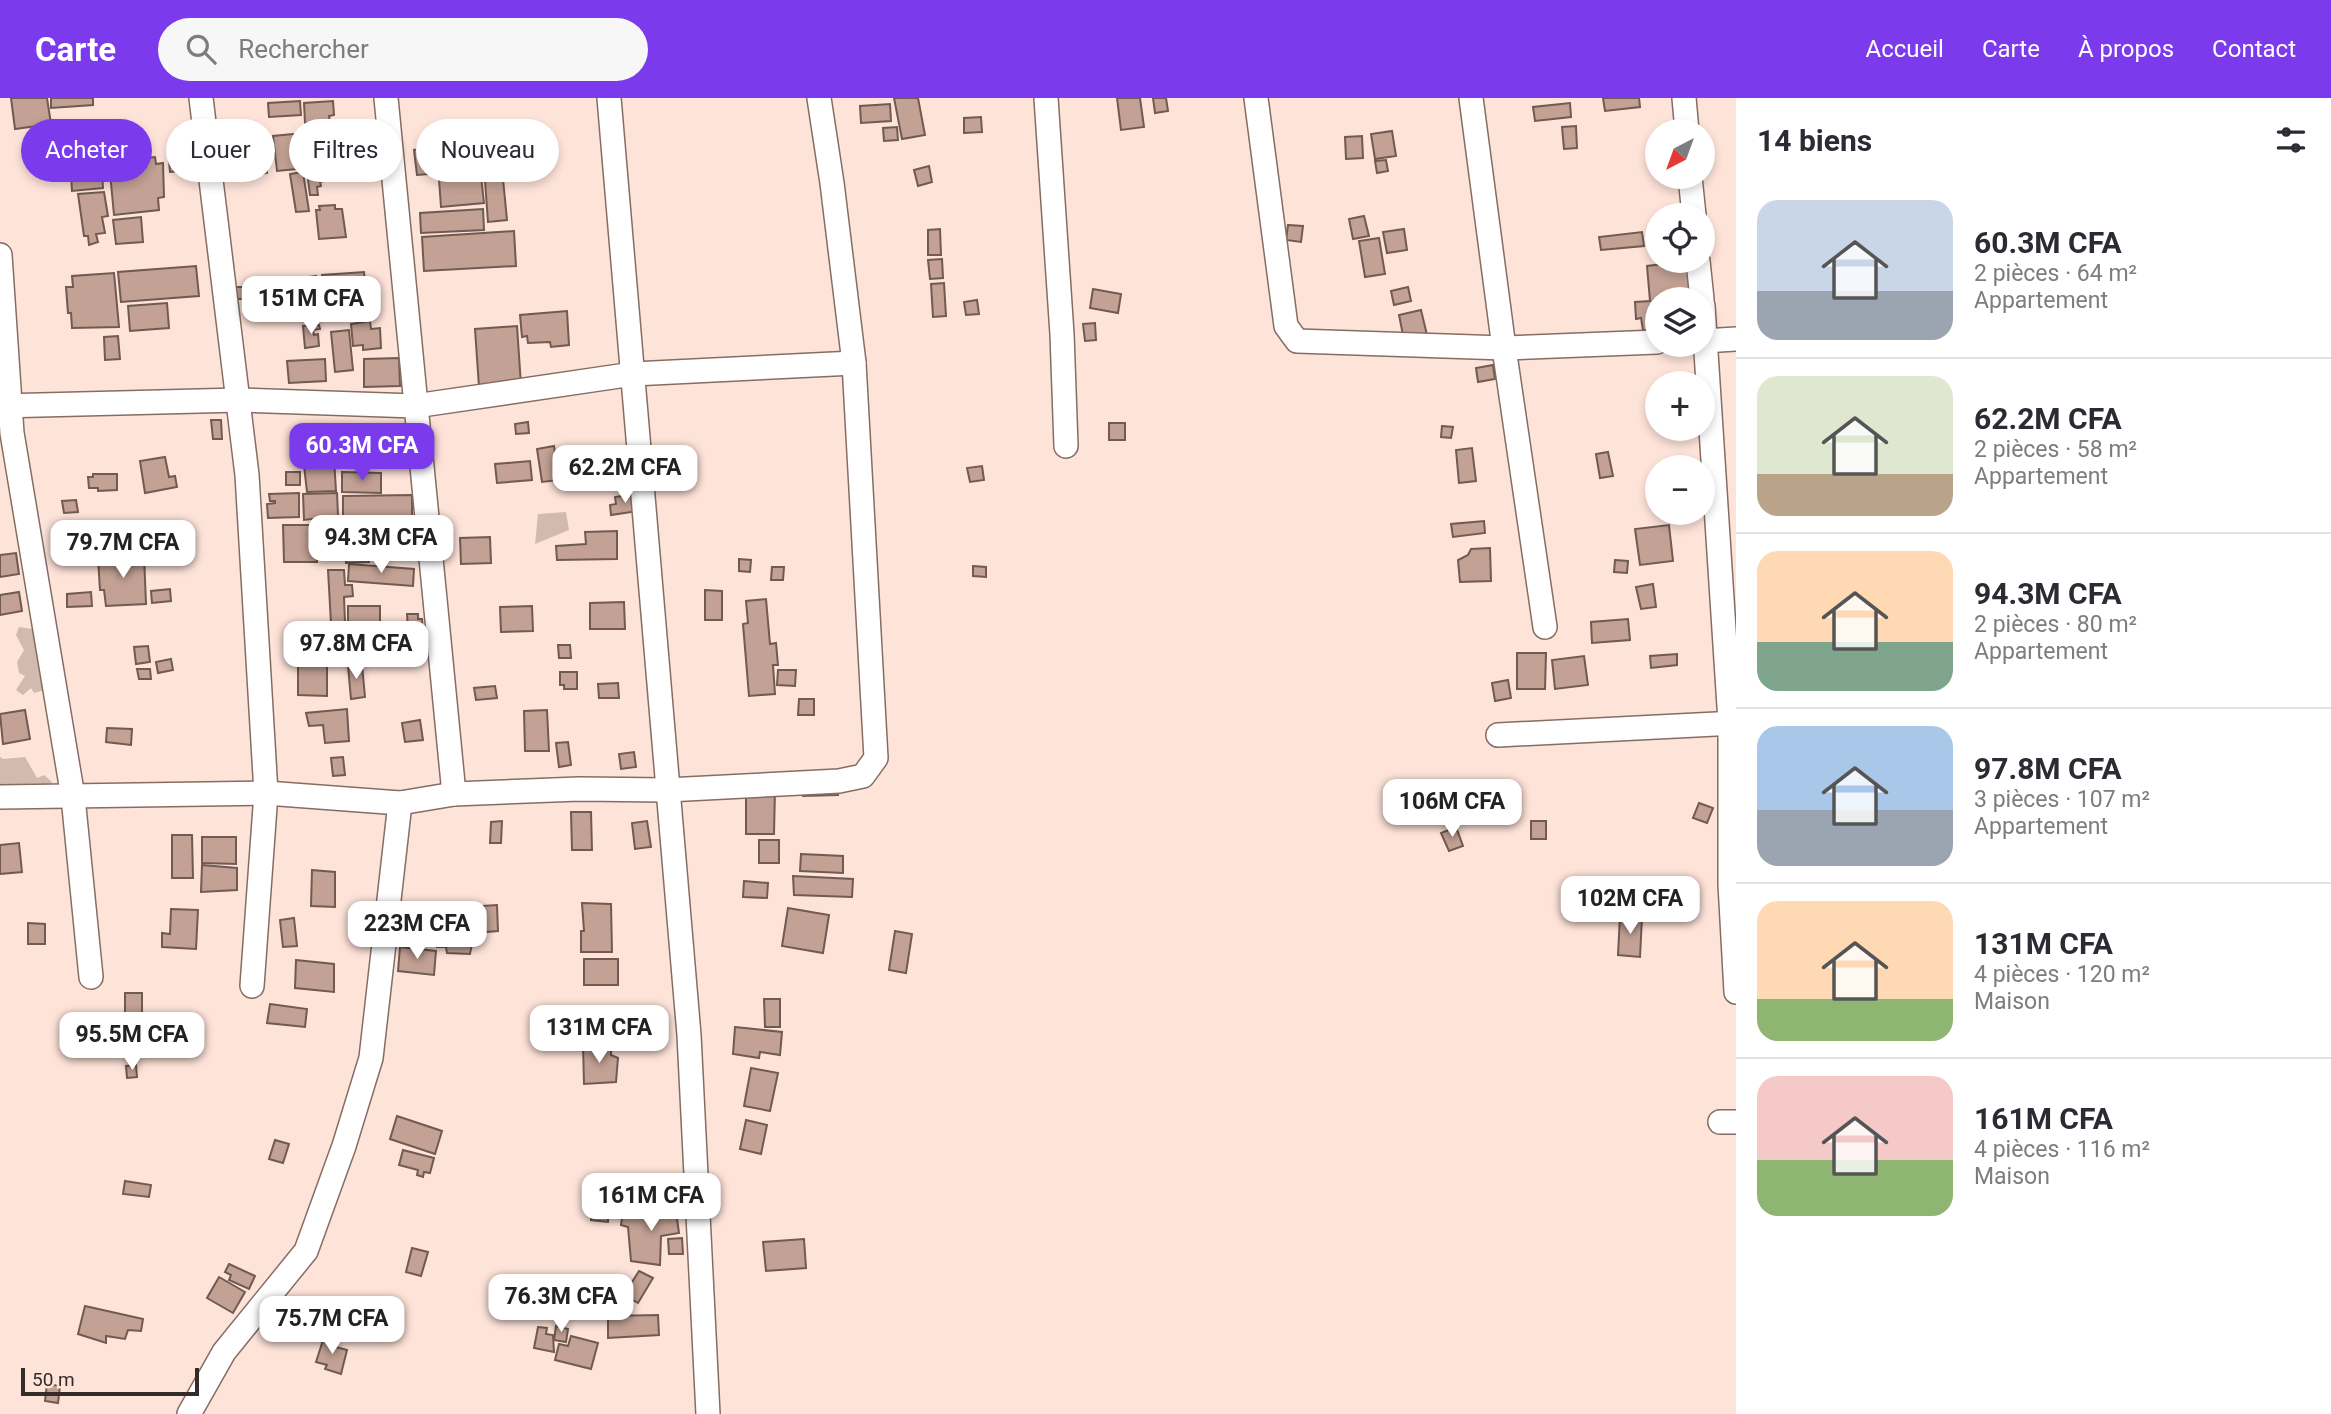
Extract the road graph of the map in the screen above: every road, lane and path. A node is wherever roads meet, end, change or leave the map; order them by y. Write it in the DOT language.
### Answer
graph roads {
  1 [pos="201,98"];
  2 [pos="386,98"];
  3 [pos="609,98"];
  4 [pos="819,98"];
  5 [pos="1046,98"];
  6 [pos="1256,98"];
  7 [pos="1471,98"];
  8 [pos="1685,98"];
  9 [pos="1686,119"];
  10 [pos="0,255"];
  11 [pos="1736,339"];
  12 [pos="1715,340"];
  13 [pos="1645,342"];
  14 [pos="1504,348"];
  15 [pos="1705,357"];
  16 [pos="854,363"];
  17 [pos="633,374"];
  18 [pos="239,400"];
  19 [pos="5,406"];
  20 [pos="415,406"];
  21 [pos="1066,446"];
  22 [pos="1545,627"];
  23 [pos="1733,722"];
  24 [pos="1498,735"];
  25 [pos="667,790"];
  26 [pos="266,793"];
  27 [pos="454,794"];
  28 [pos="0,797"];
  29 [pos="73,797"];
  30 [pos="400,803"];
  31 [pos="91,977"];
  32 [pos="251,986"];
  33 [pos="1736,992"];
  34 [pos="189,1414"];
  35 [pos="708,1414"];
  1 -- 18 [label="street"];
  2 -- 20 [label="street"];
  3 -- 17 [label="street"];
  4 -- 16 [label="street"];
  5 -- 21 [label="street"];
  6 -- 14 [label="street"];
  7 -- 14 [label="street"];
  8 -- 9 [label="street"];
  10 -- 19 [label="street"];
  11 -- 12 [label="street"];
  13 -- 14 [label="street"];
  14 -- 22 [label="street"];
  15 -- 23 [label="street"];
  16 -- 17 [label="street"];
  16 -- 25 [label="street"];
  17 -- 20 [label="street"];
  17 -- 25 [label="street"];
  18 -- 19 [label="street"];
  18 -- 20 [label="street"];
  18 -- 26 [label="street"];
  19 -- 29 [label="street"];
  20 -- 27 [label="street"];
  23 -- 24 [label="street"];
  23 -- 33 [label="street"];
  25 -- 27 [label="street"];
  25 -- 35 [label="street"];
  26 -- 29 [label="street"];
  26 -- 30 [label="street"];
  26 -- 32 [label="street"];
  27 -- 30 [label="street"];
  28 -- 29 [label="street"];
  29 -- 31 [label="street"];
  30 -- 34 [label="street"];
}
